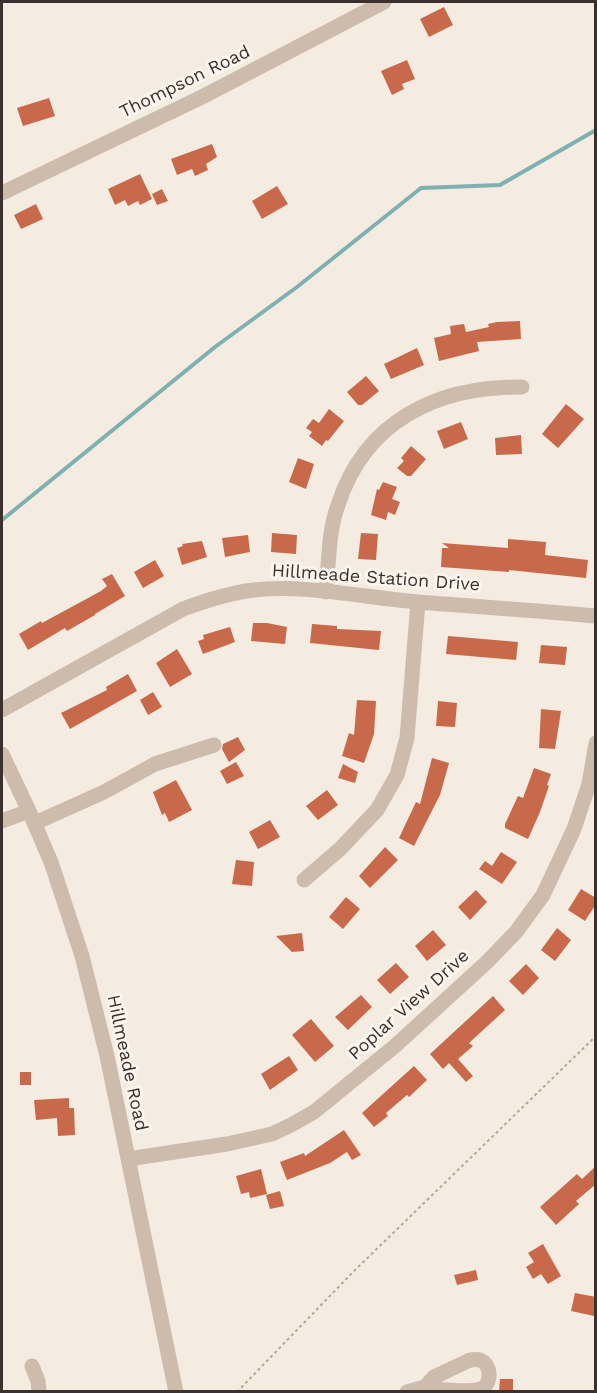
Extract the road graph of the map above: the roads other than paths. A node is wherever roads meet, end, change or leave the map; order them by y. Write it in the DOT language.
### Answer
graph roads {
  1 [pos="384,2"];
  2 [pos="2,194"];
  3 [pos="522,387"];
  4 [pos="326,592"];
  5 [pos="418,602"];
  6 [pos="596,616"];
  7 [pos="2,710"];
  8 [pos="596,743"];
  9 [pos="214,745"];
  10 [pos="2,754"];
  11 [pos="32,817"];
  12 [pos="2,821"];
  13 [pos="304,880"];
  14 [pos="128,1159"];
  15 [pos="32,1366"];
  16 [pos="425,1387"];
  17 [pos="39,1392"];
  18 [pos="176,1392"];
  19 [pos="407,1392"];
  1 -- 2 [label="street, Thompson Road"];
  3 -- 4 [label="street"];
  4 -- 5 [label="street, Hillmeade Station Drive"];
  4 -- 7 [label="street, Hillmeade Station Drive"];
  5 -- 6 [label="street, Hillmeade Station Drive"];
  5 -- 13 [label="street"];
  8 -- 14 [label="street, Poplar View Drive"];
  9 -- 11 [label="street"];
  10 -- 11 [label="street, Hillmeade Road"];
  11 -- 12 [label="street"];
  11 -- 14 [label="street, Hillmeade Road"];
  14 -- 18 [label="street, Hillmeade Road"];
  15 -- 17 [label="street"];
  16 -- 19 [label="street"];
}
